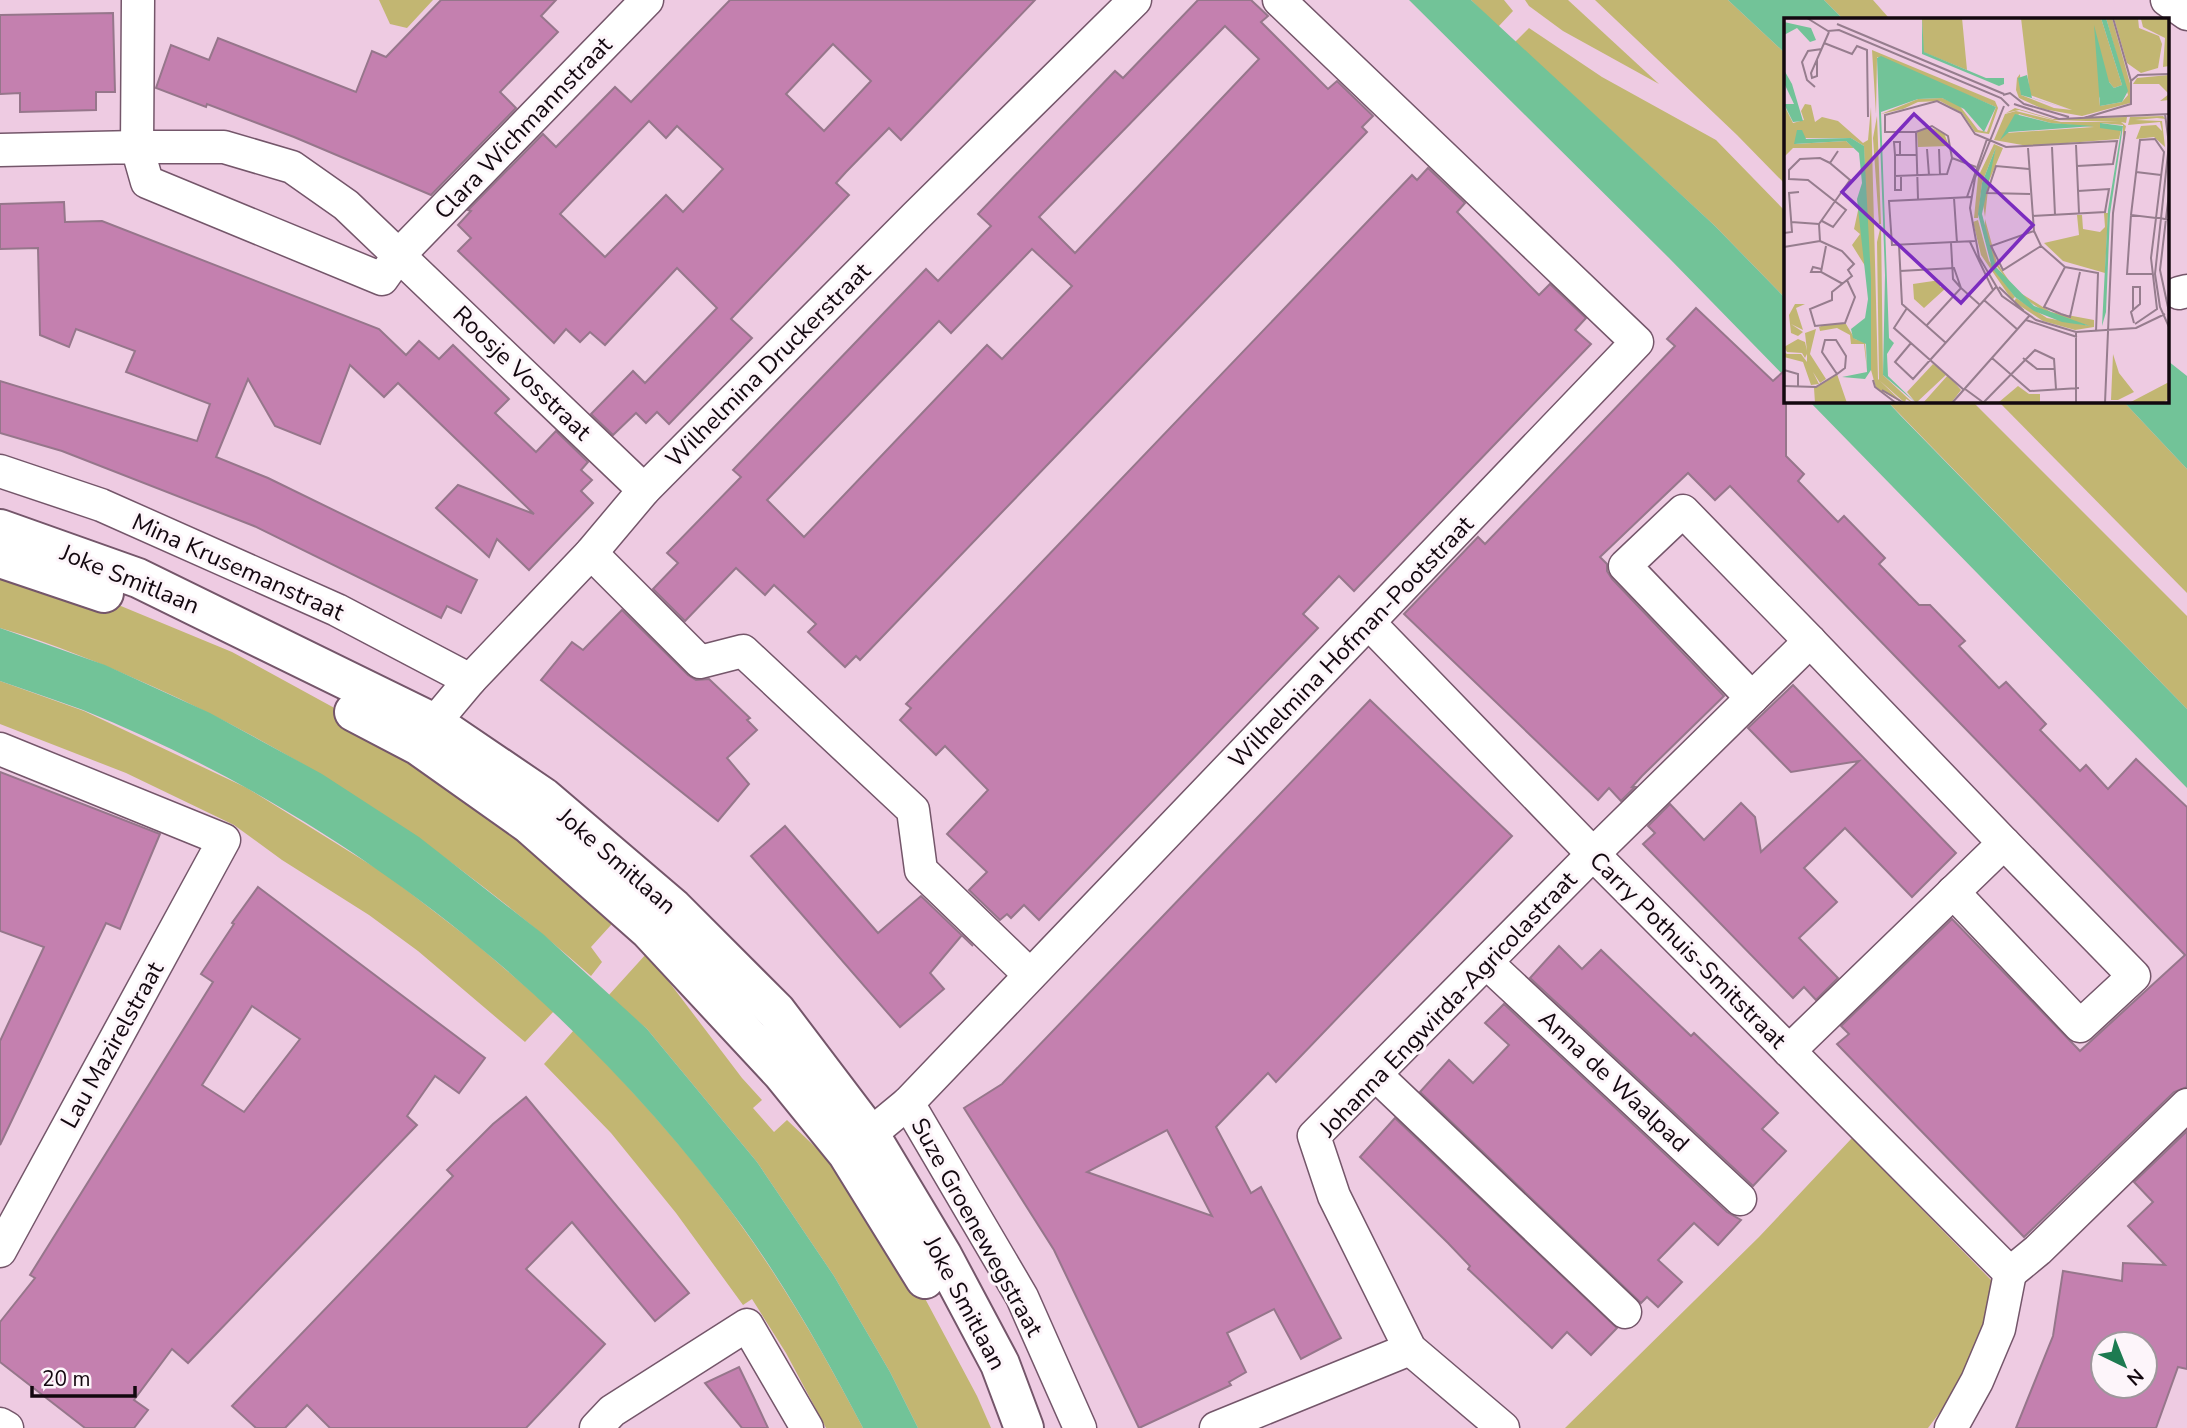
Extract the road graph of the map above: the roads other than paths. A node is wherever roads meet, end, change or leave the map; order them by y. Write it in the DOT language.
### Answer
graph roads {
  1 [pos="138,0"];
  2 [pos="647,0"];
  3 [pos="1135,0"];
  4 [pos="1279,0"];
  5 [pos="2167,0"];
  6 [pos="2187,14"];
  7 [pos="138,147"];
  8 [pos="0,150"];
  9 [pos="399,255"];
  10 [pos="0,471"];
  11 [pos="644,490"];
  12 [pos="0,529"];
  13 [pos="592,553"];
  14 [pos="0,558"];
  15 [pos="1370,624"];
  16 [pos="1810,641"];
  17 [pos="470,680"];
  18 [pos="1752,698"];
  19 [pos="427,735"];
  20 [pos="0,749"];
  21 [pos="2004,843"];
  22 [pos="1593,854"];
  23 [pos="1953,892"];
  24 [pos="1487,963"];
  25 [pos="1030,975"];
  26 [pos="1789,1051"];
  27 [pos="1376,1075"];
  28 [pos="908,1102"];
  29 [pos="2187,1105"];
  30 [pos="859,1144"];
  31 [pos="1740,1199"];
  32 [pos="0,1251"];
  33 [pos="2010,1273"];
  34 [pos="1625,1312"];
  35 [pos="1410,1349"];
  36 [pos="0,1423"];
  37 [pos="7,1428"];
  38 [pos="596,1428"];
  39 [pos="807,1428"];
  40 [pos="1000,1428"];
  41 [pos="1024,1428"];
  42 [pos="1080,1428"];
  43 [pos="1216,1428"];
  44 [pos="1503,1428"];
  45 [pos="1951,1428"];
  1 -- 7 [label="street"];
  2 -- 9 [label="street, Clara Wichmannstraat"];
  3 -- 11 [label="street, Wilhelmina Druckerstraat"];
  4 -- 15 [label="street, Wilhelmina Hofman-Pootstraat"];
  5 -- 6 [label="street"];
  7 -- 8 [label="street, Roosje Vosstraat"];
  7 -- 9 [label="street, Roosje Vosstraat"];
  7 -- 9 [label="street"];
  9 -- 11 [label="street, Roosje Vosstraat"];
  10 -- 17 [label="street, Mina Krusemanstraat"];
  11 -- 13 [label="street, Wilhelmina Druckerstraat"];
  12 -- 19 [label="street, Joke Smitlaan"];
  13 -- 17 [label="street, Wilhelmina Druckerstraat"];
  13 -- 25 [label="street"];
  14 -- 19 [label="street, Joke Smitlaan"];
  15 -- 22 [label="street, Carry Pothuis-Smitstraat"];
  15 -- 25 [label="street, Wilhelmina Hofman-Pootstraat"];
  16 -- 18 [label="street, Johanna Engwirda-Agricolastraat"];
  16 -- 18 [label="street"];
  16 -- 21 [label="street"];
  17 -- 19 [label="street, Wilhelmina Druckerstraat"];
  18 -- 22 [label="street, Johanna Engwirda-Agricolastraat"];
  19 -- 30 [label="street, Joke Smitlaan"];
  20 -- 32 [label="street, Lau Mazirelstraat"];
  21 -- 23 [label="street"];
  21 -- 23 [label="street"];
  22 -- 24 [label="street, Johanna Engwirda-Agricolastraat"];
  22 -- 26 [label="street, Carry Pothuis-Smitstraat"];
  23 -- 26 [label="street"];
  24 -- 27 [label="street, Johanna Engwirda-Agricolastraat"];
  24 -- 31 [label="street, Anna de Waalpad"];
  25 -- 28 [label="street, Wilhelmina Hofman-Pootstraat"];
  26 -- 33 [label="street, Carry Pothuis-Smitstraat"];
  27 -- 34 [label="street"];
  27 -- 35 [label="street, Johanna Engwirda-Agricolastraat"];
  28 -- 30 [label="street, Wilhelmina Hofman-Pootstraat"];
  28 -- 42 [label="street, Suze Groenewegstraat"];
  29 -- 33 [label="street"];
  30 -- 40 [label="street, Joke Smitlaan"];
  30 -- 41 [label="street, Joke Smitlaan"];
  33 -- 45 [label="street"];
  35 -- 43 [label="street"];
  35 -- 44 [label="street, Johanna Engwirda-Agricolastraat"];
  36 -- 37 [label="street"];
  38 -- 39 [label="street"];
}
